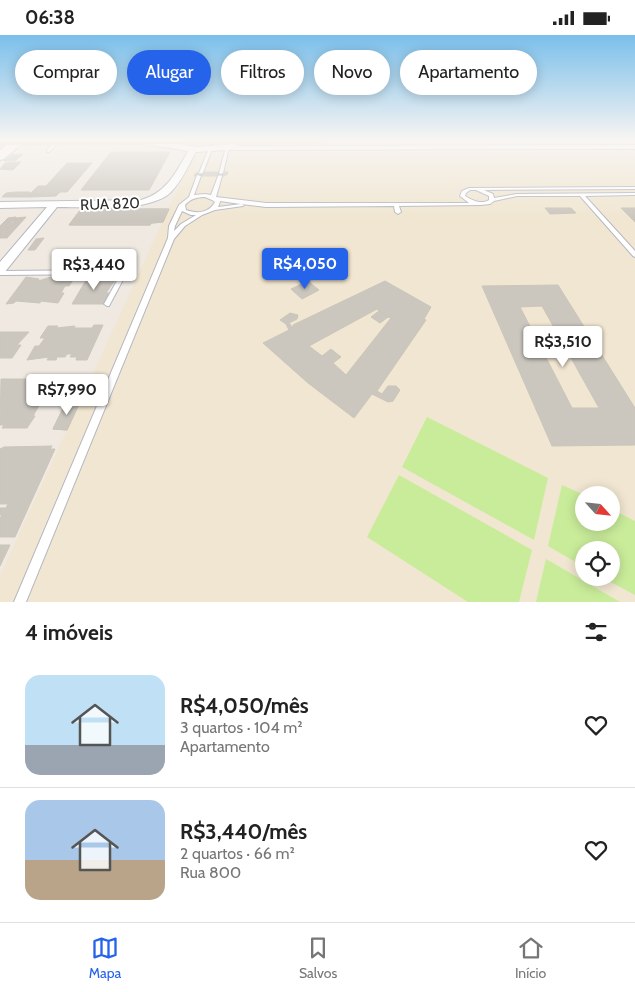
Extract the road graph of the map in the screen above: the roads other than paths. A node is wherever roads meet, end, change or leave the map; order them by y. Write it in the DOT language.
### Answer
graph roads {
  1 [pos="183,165"];
  2 [pos="204,165"];
  3 [pos="222,165"];
  4 [pos="635,188"];
  5 [pos="477,189"];
  6 [pos="581,194"];
  7 [pos="635,194"];
  8 [pos="462,196"];
  9 [pos="191,198"];
  10 [pos="214,198"];
  11 [pos="492,199"];
  12 [pos="249,204"];
  13 [pos="481,204"];
  14 [pos="0,205"];
  15 [pos="54,205"];
  16 [pos="182,205"];
  17 [pos="396,205"];
  18 [pos="442,205"];
  19 [pos="214,209"];
  20 [pos="205,213"];
  21 [pos="398,213"];
  22 [pos="171,238"];
  23 [pos="635,255"];
  24 [pos="0,271"];
  25 [pos="107,304"];
  26 [pos="20,602"];
  1 -- 15 [label="street, RUA 820"];
  2 -- 9 [label="lane"];
  3 -- 10 [label="lane"];
  4 -- 5 [label="lane"];
  5 -- 8 [label="lane"];
  5 -- 11 [label="lane"];
  6 -- 7 [label="lane"];
  6 -- 11 [label="lane"];
  6 -- 23 [label="lane"];
  8 -- 13 [label="lane"];
  8 -- 18 [label="lane"];
  9 -- 10 [label="lane"];
  9 -- 16 [label="lane"];
  10 -- 12 [label="lane"];
  10 -- 19 [label="lane"];
  11 -- 13 [label="lane"];
  12 -- 17 [label="lane"];
  12 -- 19 [label="lane"];
  13 -- 18 [label="lane"];
  14 -- 15 [label="street, RUA 820"];
  15 -- 24 [label="street"];
  16 -- 20 [label="lane"];
  16 -- 22 [label="lane"];
  17 -- 18 [label="lane"];
  17 -- 21 [label="lane"];
  19 -- 20 [label="lane"];
  20 -- 22 [label="lane"];
  22 -- 26 [label="lane"];
  24 -- 25 [label="lane"];
}
